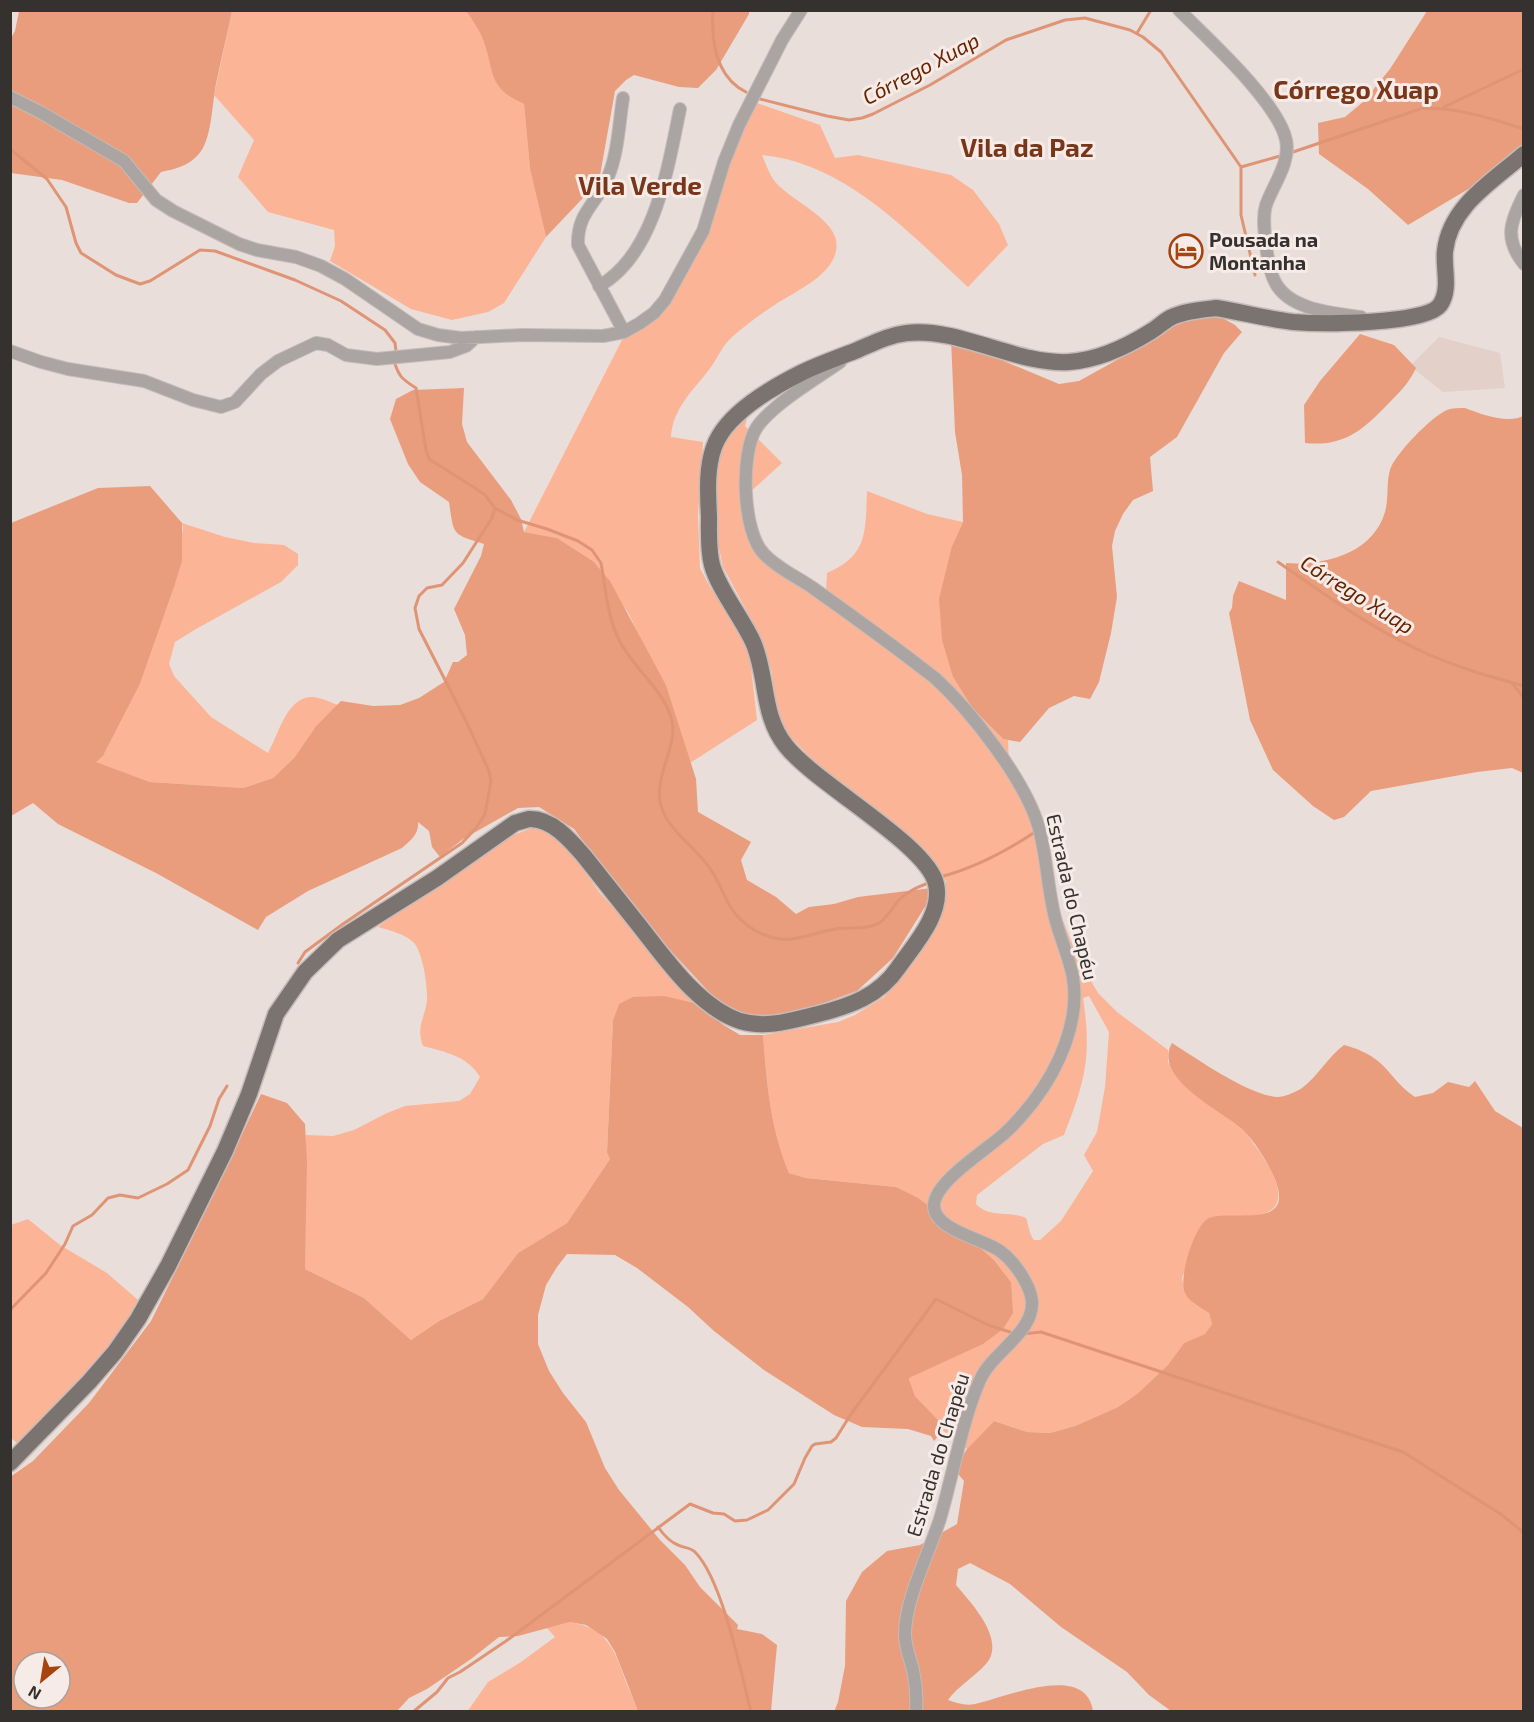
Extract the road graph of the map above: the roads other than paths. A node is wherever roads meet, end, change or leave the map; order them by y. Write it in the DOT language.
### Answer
graph roads {
  1 [pos="801,10"];
  2 [pos="1179,10"];
  3 [pos="10,97"];
  4 [pos="623,98"];
  5 [pos="681,110"];
  6 [pos="1524,154"];
  7 [pos="1524,195"];
  8 [pos="1524,264"];
  9 [pos="599,286"];
  10 [pos="1383,321"];
  11 [pos="624,332"];
  12 [pos="476,338"];
  13 [pos="10,351"];
  14 [pos="856,351"];
  15 [pos="10,1463"];
  16 [pos="916,1712"];
  1 -- 11 [label="street"];
  2 -- 10 [label="street"];
  3 -- 12 [label="street"];
  4 -- 9 [label="street"];
  5 -- 9 [label="street"];
  6 -- 10 [label="main road"];
  7 -- 8 [label="street"];
  9 -- 11 [label="street"];
  10 -- 14 [label="main road"];
  11 -- 12 [label="street"];
  12 -- 13 [label="street"];
  14 -- 15 [label="main road"];
  14 -- 16 [label="street, Estrada do Chapéu"];
}
